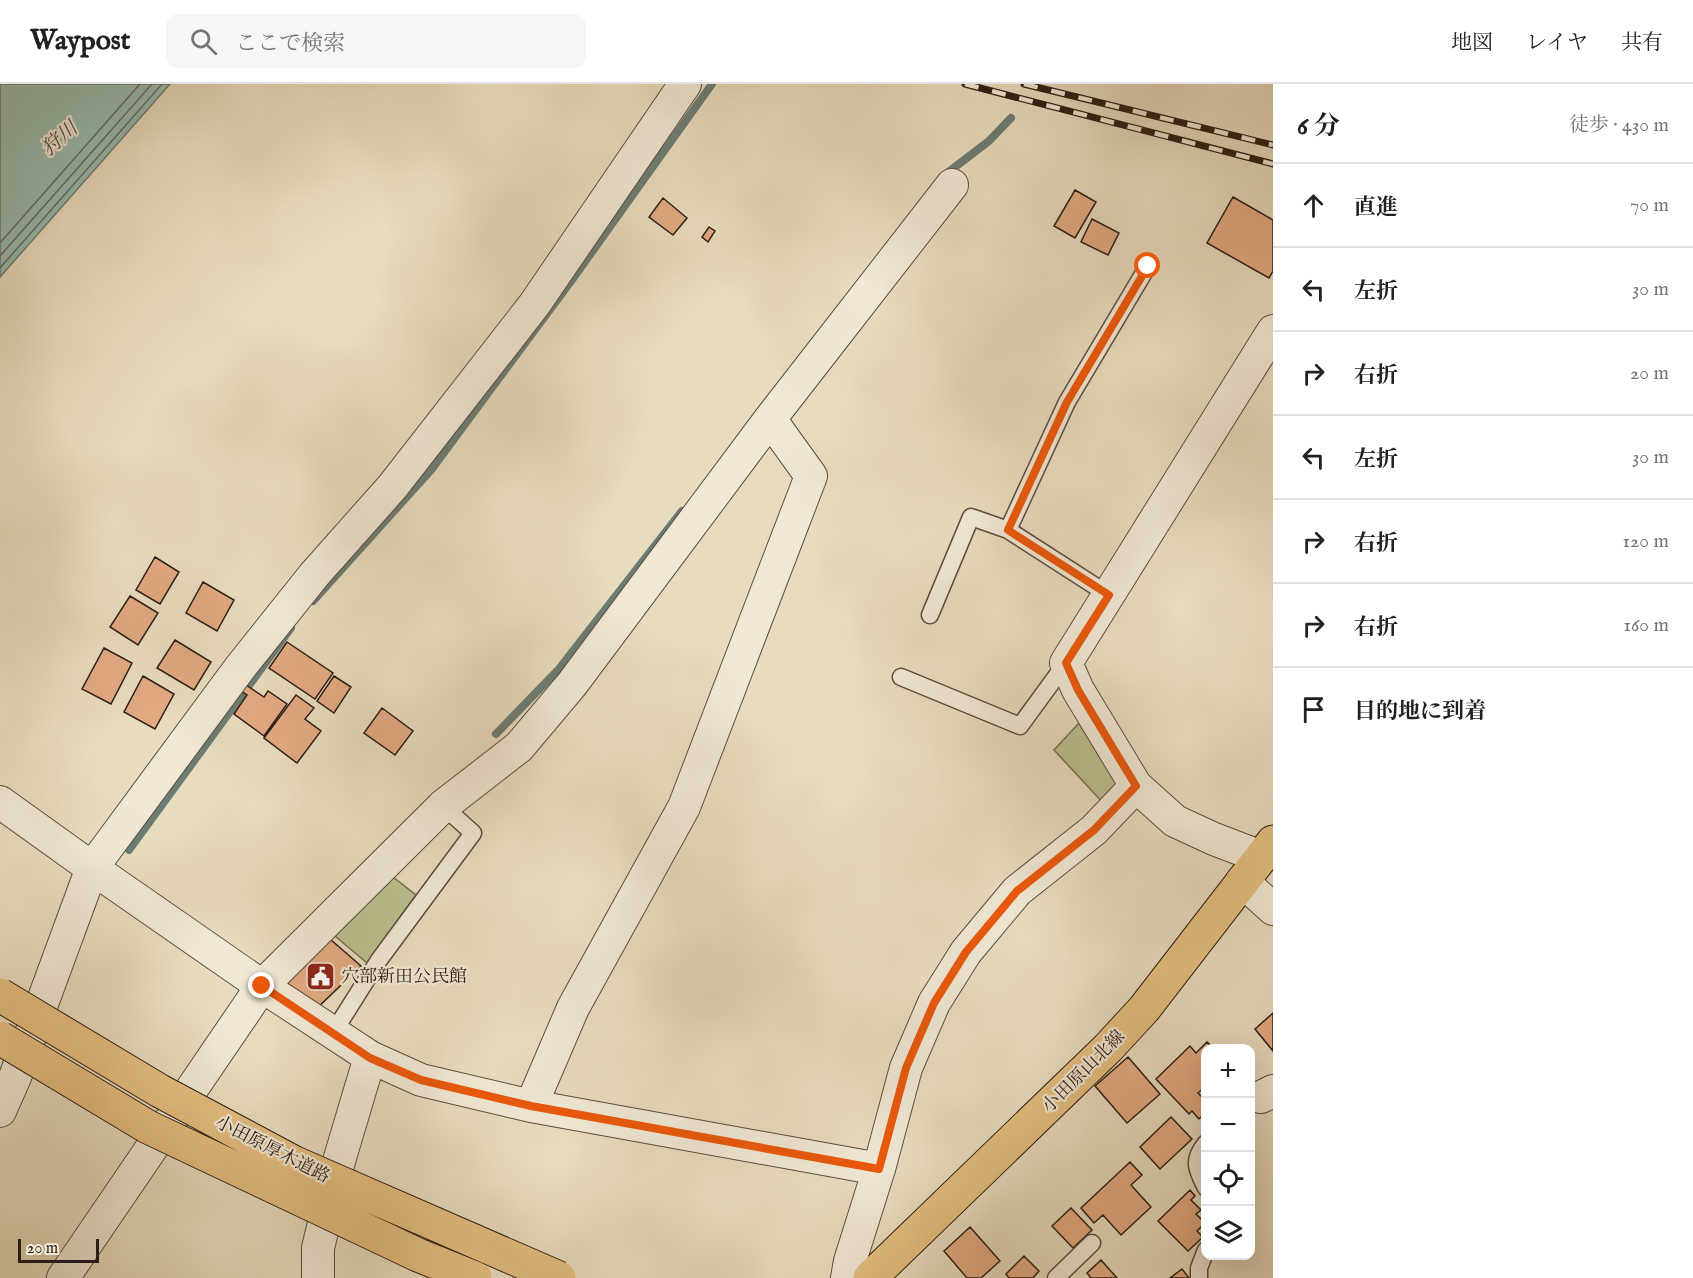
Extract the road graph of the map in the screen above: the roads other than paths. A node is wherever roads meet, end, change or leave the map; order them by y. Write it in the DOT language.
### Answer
graph roads {
  1 [pos="685,84"];
  2 [pos="952,185"];
  3 [pos="1148,266"];
  4 [pos="1273,331"];
  5 [pos="770,419"];
  6 [pos="1008,530"];
  7 [pos="1109,595"];
  8 [pos="930,615"];
  9 [pos="1066,663"];
  10 [pos="901,676"];
  11 [pos="1136,786"];
  12 [pos="0,802"];
  13 [pos="443,806"];
  14 [pos="1259,860"];
  15 [pos="92,868"];
  16 [pos="1273,909"];
  17 [pos="262,986"];
  18 [pos="0,994"];
  19 [pos="333,1033"];
  20 [pos="0,1038"];
  21 [pos="370,1058"];
  22 [pos="531,1106"];
  23 [pos="0,1111"];
  24 [pos="1201,1149"];
  25 [pos="879,1169"];
  26 [pos="1201,1178"];
  27 [pos="1092,1243"];
  28 [pos="1202,1260"];
  29 [pos="867,1277"];
  30 [pos="63,1278"];
  31 [pos="318,1278"];
  32 [pos="475,1278"];
  33 [pos="559,1278"];
  34 [pos="1056,1278"];
  35 [pos="1199,1278"];
  1 -- 15 [label="street"];
  2 -- 5 [label="street"];
  3 -- 6 [label="lane"];
  4 -- 7 [label="street"];
  5 -- 13 [label="street"];
  5 -- 22 [label="street"];
  6 -- 7 [label="lane"];
  6 -- 8 [label="lane"];
  7 -- 9 [label="street"];
  9 -- 10 [label="lane"];
  9 -- 11 [label="street"];
  11 -- 14 [label="street"];
  11 -- 25 [label="street"];
  12 -- 15 [label="street"];
  13 -- 17 [label="street"];
  13 -- 19 [label="lane"];
  14 -- 16 [label="street"];
  14 -- 29 [label="main road, 小田原山北線"];
  15 -- 17 [label="street"];
  15 -- 23 [label="street"];
  17 -- 19 [label="street"];
  17 -- 30 [label="street"];
  18 -- 33 [label="main road, 小田原厚木道路, bridge"];
  19 -- 21 [label="street"];
  20 -- 32 [label="main road, 小田原厚木道路, bridge"];
  21 -- 22 [label="street"];
  21 -- 31 [label="street"];
  22 -- 25 [label="street"];
  24 -- 26 [label="lane"];
  25 -- 29 [label="street"];
  27 -- 34 [label="lane"];
  28 -- 35 [label="lane"];
}
